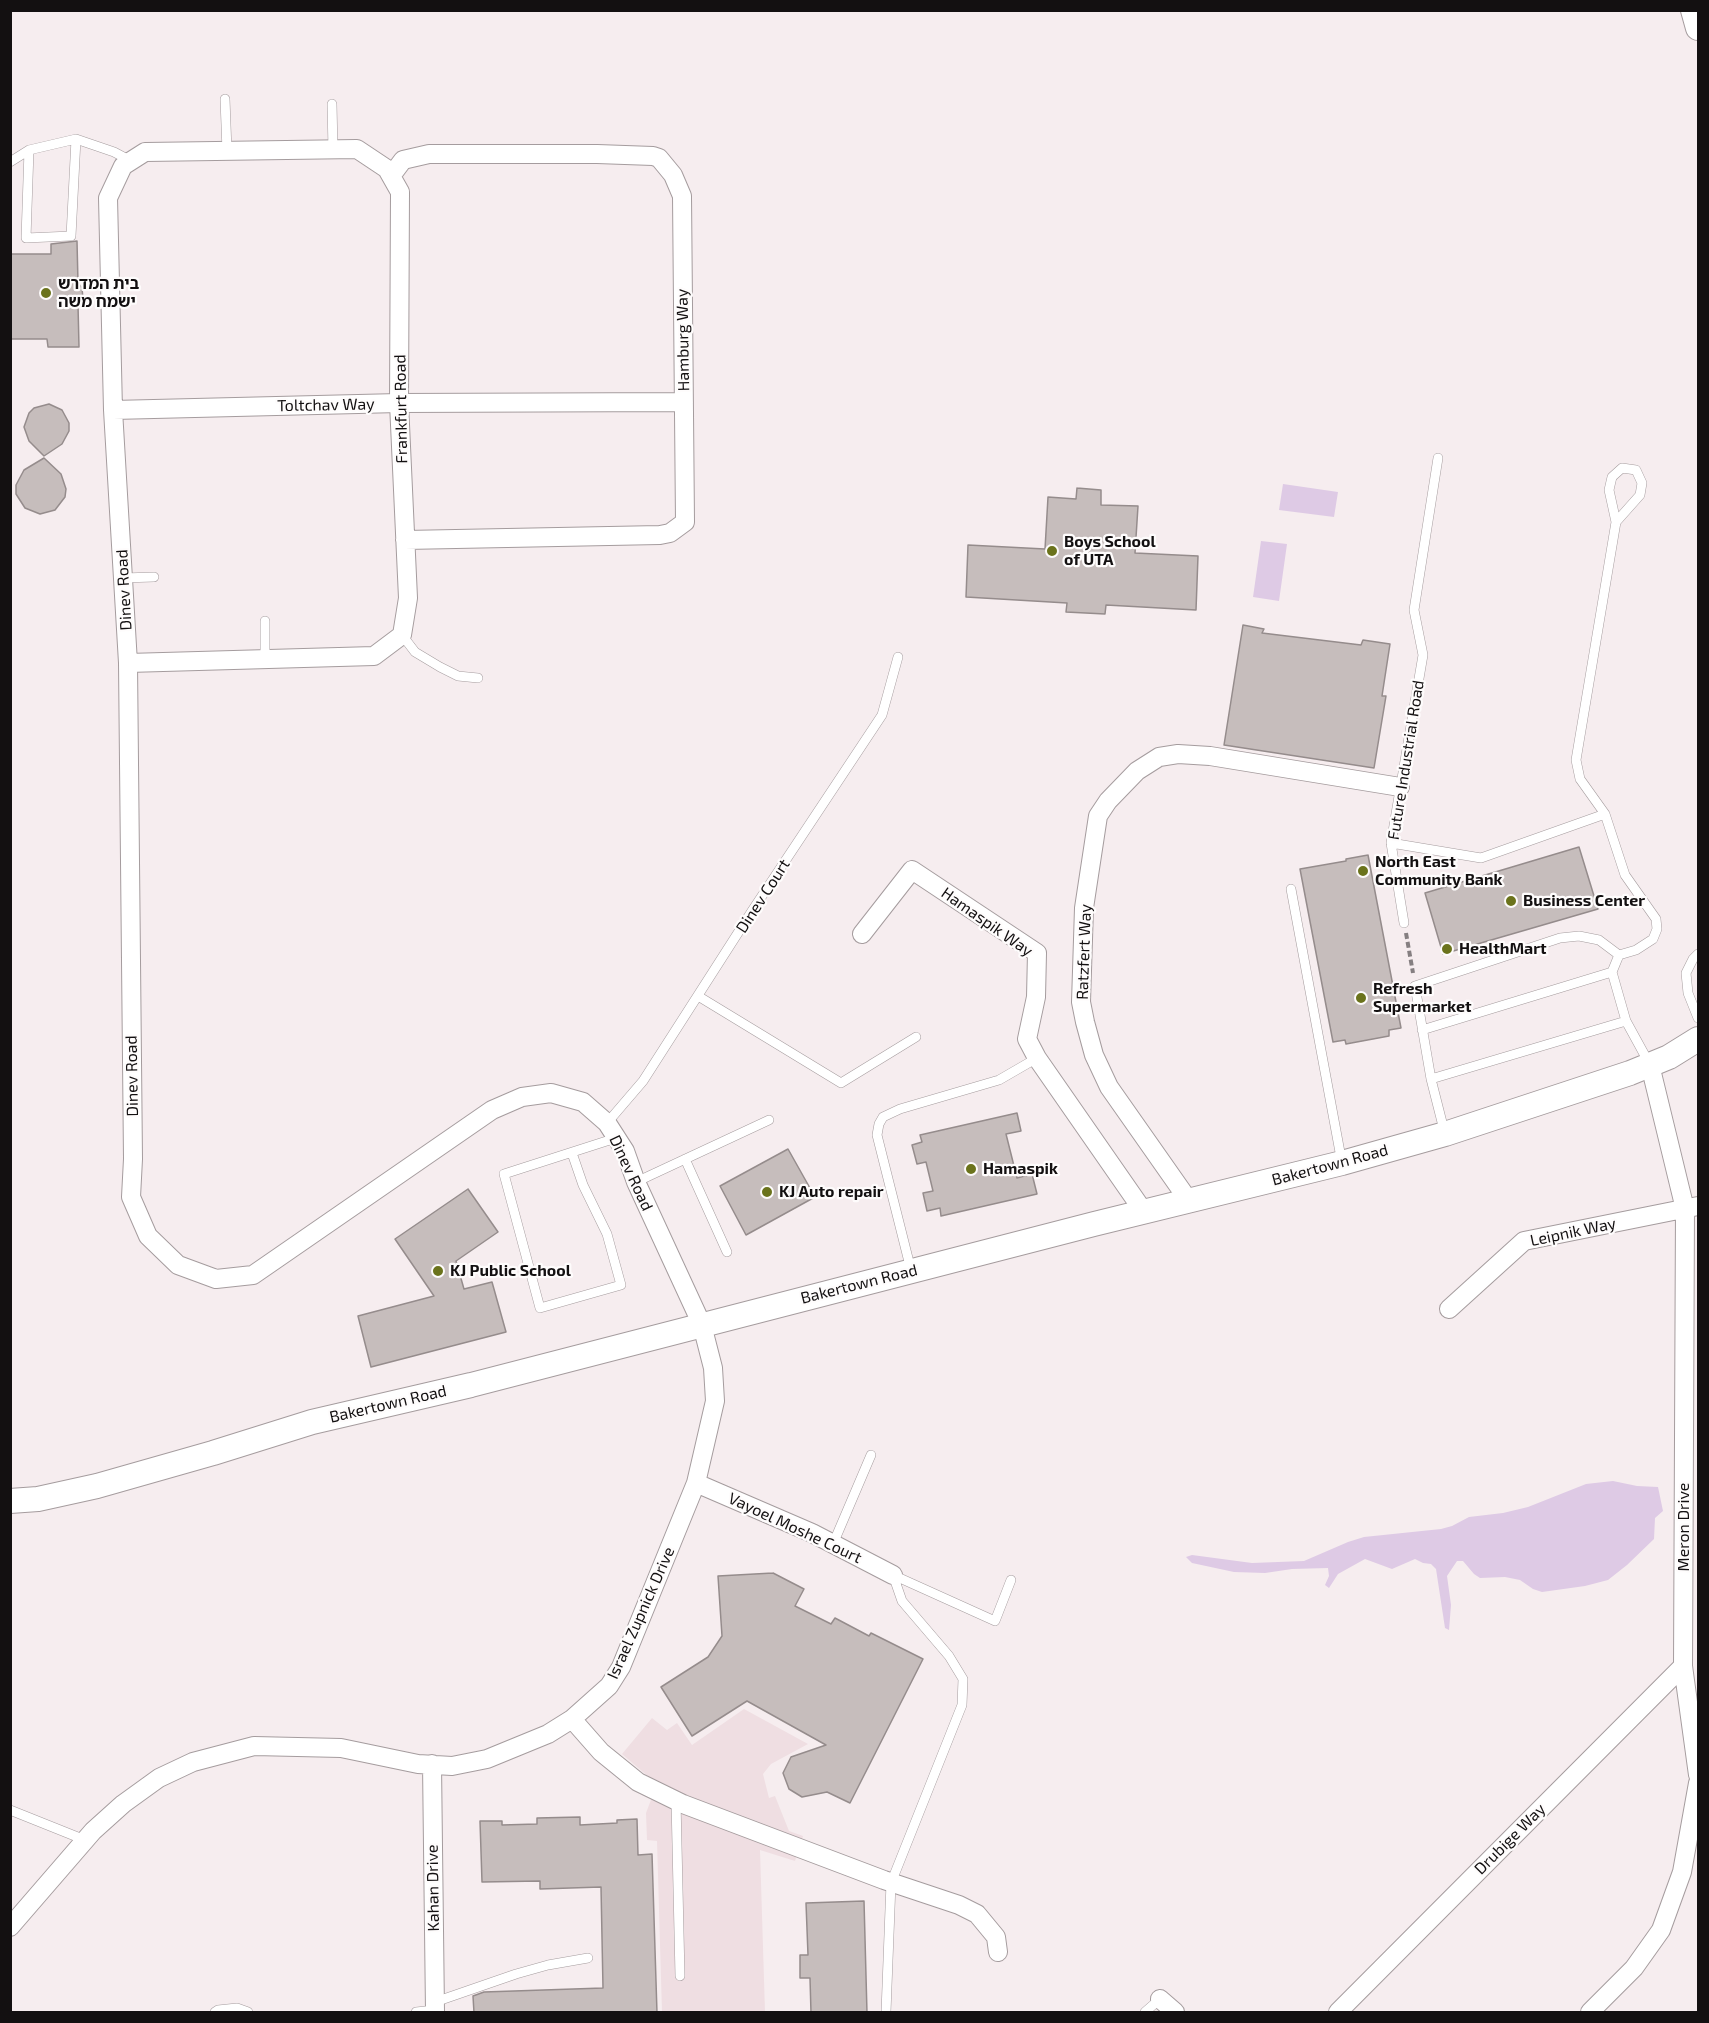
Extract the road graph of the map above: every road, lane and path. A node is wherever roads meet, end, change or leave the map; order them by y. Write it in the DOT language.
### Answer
graph roads {
  1 [pos="1693,10"];
  2 [pos="1698,28"];
  3 [pos="225,99"];
  4 [pos="332,104"];
  5 [pos="76,140"];
  6 [pos="29,150"];
  7 [pos="333,150"];
  8 [pos="227,151"];
  9 [pos="131,161"];
  10 [pos="10,162"];
  11 [pos="391,176"];
  12 [pos="684,402"];
  13 [pos="399,403"];
  14 [pos="113,410"];
  15 [pos="1438,458"];
  16 [pos="1616,522"];
  17 [pos="405,540"];
  18 [pos="154,577"];
  19 [pos="123,578"];
  20 [pos="266,621"];
  21 [pos="402,635"];
  22 [pos="898,657"];
  23 [pos="265,659"];
  24 [pos="128,663"];
  25 [pos="478,678"];
  26 [pos="1400,787"];
  27 [pos="1605,814"];
  28 [pos="1391,843"];
  29 [pos="1291,889"];
  30 [pos="1404,923"];
  31 [pos="862,934"];
  32 [pos="1698,954"];
  33 [pos="1619,955"];
  34 [pos="1612,972"];
  35 [pos="1415,986"];
  36 [pos="698,996"];
  37 [pos="1698,1018"];
  38 [pos="1626,1021"];
  39 [pos="1422,1030"];
  40 [pos="916,1037"];
  41 [pos="1698,1039"];
  42 [pos="1037,1058"];
  43 [pos="1650,1065"];
  44 [pos="1431,1079"];
  45 [pos="769,1120"];
  46 [pos="612,1131"];
  47 [pos="1445,1134"];
  48 [pos="572,1153"];
  49 [pos="685,1159"];
  50 [pos="1342,1163"];
  51 [pos="636,1182"];
  52 [pos="1189,1201"];
  53 [pos="1692,1208"];
  54 [pos="1144,1212"];
  55 [pos="728,1252"];
  56 [pos="911,1270"];
  57 [pos="1449,1309"];
  58 [pos="702,1325"];
  59 [pos="871,1455"];
  60 [pos="696,1484"];
  61 [pos="10,1501"];
  62 [pos="833,1544"];
  63 [pos="893,1575"];
  64 [pos="1011,1580"];
  65 [pos="1691,1670"];
  66 [pos="572,1719"];
  67 [pos="432,1764"];
  68 [pos="1698,1775"];
  69 [pos="1698,1783"];
  70 [pos="676,1801"];
  71 [pos="10,1810"];
  72 [pos="85,1840"];
  73 [pos="891,1883"];
  74 [pos="12,1923"];
  75 [pos="998,1952"];
  76 [pos="588,1958"];
  77 [pos="680,1976"];
  78 [pos="1160,1999"];
  79 [pos="435,2008"];
  80 [pos="215,2013"];
  81 [pos="248,2013"];
  82 [pos="416,2013"];
  83 [pos="886,2013"];
  84 [pos="1145,2013"];
  85 [pos="1174,2013"];
  86 [pos="1338,2013"];
  87 [pos="1590,2013"];
  1 -- 2 [label="street"];
  3 -- 8 [label="lane"];
  4 -- 7 [label="lane"];
  5 -- 6 [label="lane"];
  5 -- 6 [label="lane"];
  5 -- 9 [label="lane"];
  6 -- 10 [label="lane"];
  7 -- 8 [label="street"];
  7 -- 11 [label="street"];
  8 -- 9 [label="street"];
  9 -- 14 [label="street, Dinev Road"];
  11 -- 12 [label="street, Hamburg Way"];
  11 -- 13 [label="street, Frankfurt Road"];
  12 -- 13 [label="street, Toltchav Way"];
  12 -- 17 [label="street, Hamburg Way"];
  13 -- 14 [label="street, Toltchav Way"];
  13 -- 17 [label="street, Frankfurt Road"];
  14 -- 19 [label="street, Dinev Road"];
  15 -- 26 [label="lane, Future Industrial Road"];
  16 -- 16 [label="lane"];
  16 -- 27 [label="lane"];
  17 -- 21 [label="street, Frankfurt Road"];
  18 -- 19 [label="lane"];
  19 -- 24 [label="street, Dinev Road"];
  20 -- 23 [label="lane"];
  21 -- 23 [label="street"];
  21 -- 25 [label="lane"];
  22 -- 36 [label="lane, Dinev Court"];
  23 -- 24 [label="street"];
  24 -- 46 [label="street, Dinev Road"];
  26 -- 28 [label="lane, Future Industrial Road"];
  26 -- 52 [label="street, Ratzfert Way"];
  27 -- 28 [label="lane"];
  27 -- 33 [label="lane"];
  28 -- 30 [label="lane, Future Industrial Road"];
  29 -- 50 [label="lane"];
  30 -- 35 [label="path"];
  31 -- 42 [label="street, Hamaspik Way"];
  32 -- 37 [label="lane"];
  33 -- 34 [label="lane"];
  33 -- 35 [label="lane"];
  34 -- 38 [label="lane"];
  34 -- 39 [label="lane"];
  35 -- 39 [label="lane"];
  36 -- 40 [label="lane"];
  36 -- 46 [label="lane, Dinev Court"];
  38 -- 43 [label="lane"];
  38 -- 44 [label="lane"];
  39 -- 44 [label="lane"];
  41 -- 43 [label="street, Bakertown Road"];
  42 -- 54 [label="street, Hamaspik Way"];
  42 -- 56 [label="lane"];
  43 -- 47 [label="street, Bakertown Road"];
  43 -- 53 [label="street, Meron Drive"];
  44 -- 47 [label="lane"];
  45 -- 49 [label="lane"];
  46 -- 48 [label="lane"];
  46 -- 51 [label="street, Dinev Road"];
  47 -- 50 [label="street, Bakertown Road"];
  48 -- 48 [label="lane"];
  49 -- 51 [label="lane"];
  49 -- 55 [label="lane"];
  50 -- 52 [label="street, Bakertown Road"];
  51 -- 58 [label="street, Dinev Road"];
  52 -- 54 [label="street, Bakertown Road"];
  53 -- 57 [label="street, Leipnik Way"];
  53 -- 65 [label="street, Meron Drive"];
  54 -- 56 [label="street, Bakertown Road"];
  56 -- 58 [label="street, Bakertown Road"];
  58 -- 60 [label="street, Israel Zupnick Drive"];
  58 -- 61 [label="street, Bakertown Road"];
  59 -- 62 [label="lane"];
  60 -- 62 [label="street, Vayoel Moshe Court"];
  60 -- 66 [label="street, Israel Zupnick Drive"];
  62 -- 63 [label="street, Vayoel Moshe Court"];
  63 -- 64 [label="lane"];
  63 -- 73 [label="lane"];
  65 -- 68 [label="street, Meron Drive"];
  65 -- 86 [label="street, Drubige Way"];
  66 -- 67 [label="street, Israel Zupnick Drive"];
  66 -- 70 [label="street"];
  67 -- 72 [label="street, Israel Zupnick Drive"];
  67 -- 79 [label="street, Kahan Drive"];
  69 -- 87 [label="street"];
  70 -- 73 [label="street"];
  70 -- 77 [label="lane"];
  71 -- 72 [label="lane"];
  72 -- 74 [label="street, Israel Zupnick Drive"];
  73 -- 75 [label="street"];
  73 -- 83 [label="lane"];
  76 -- 79 [label="lane"];
  78 -- 84 [label="lane"];
  78 -- 85 [label="street"];
  79 -- 82 [label="lane"];
  80 -- 81 [label="lane"];
}
